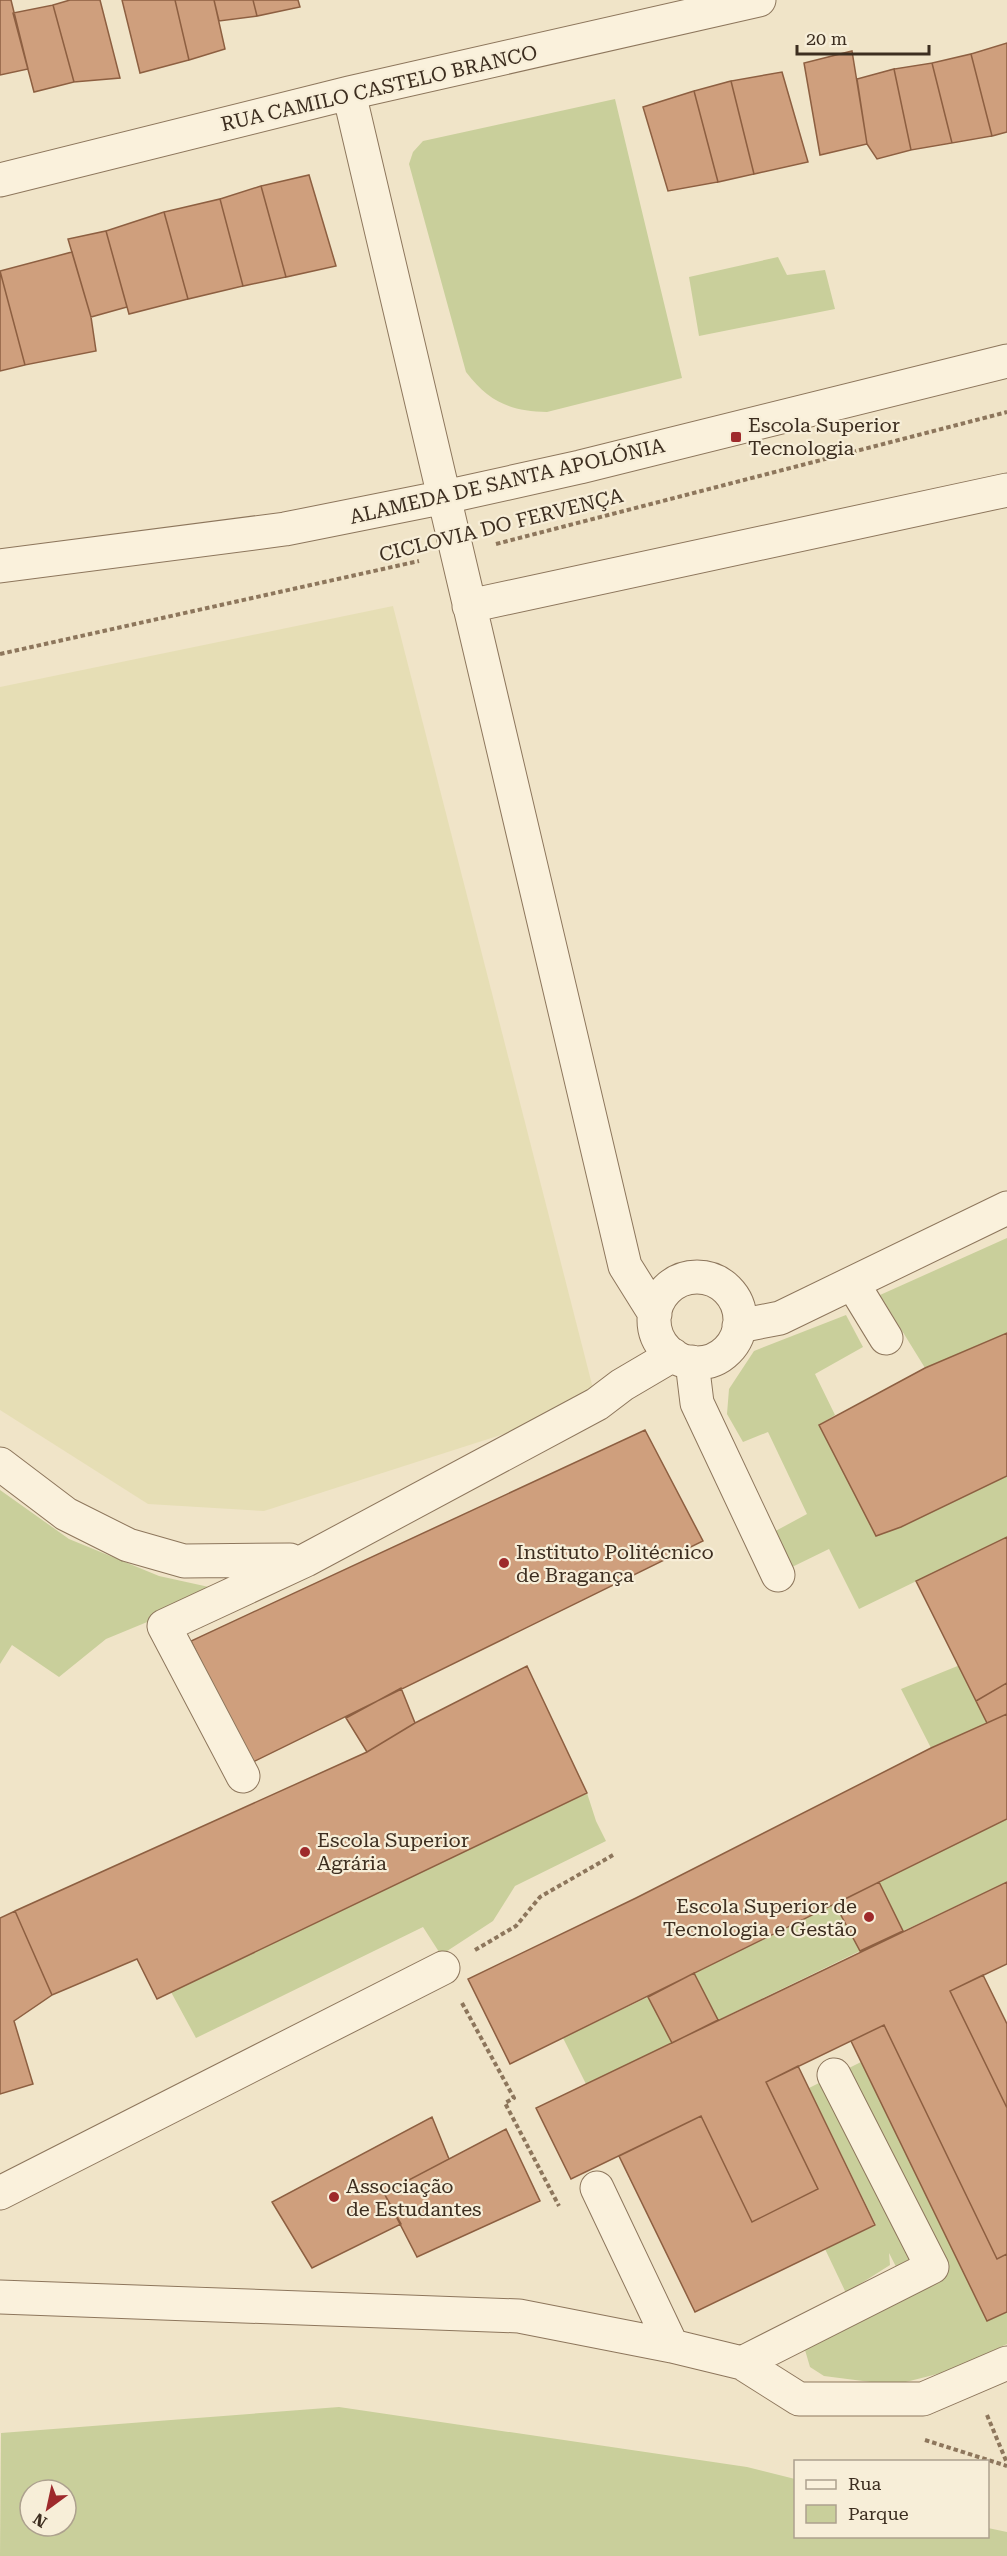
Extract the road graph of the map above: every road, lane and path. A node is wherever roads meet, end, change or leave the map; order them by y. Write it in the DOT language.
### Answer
graph roads {
  1 [pos="759,0"];
  2 [pos="349,93"];
  3 [pos="0,180"];
  4 [pos="1007,361"];
  5 [pos="1007,412"];
  6 [pos="1007,490"];
  7 [pos="445,497"];
  8 [pos="455,552"];
  9 [pos="0,566"];
  10 [pos="470,606"];
  11 [pos="0,654"];
  12 [pos="1007,1208"];
  13 [pos="853,1284"];
  14 [pos="655,1314"];
  15 [pos="739,1326"];
  16 [pos="886,1338"];
  17 [pos="682,1359"];
  18 [pos="0,1464"];
  19 [pos="306,1560"];
  20 [pos="228,1563"];
  21 [pos="778,1575"];
  22 [pos="164,1626"];
  23 [pos="243,1776"];
  24 [pos="613,1855"];
  25 [pos="443,1968"];
  26 [pos="834,2075"];
  27 [pos="0,2193"];
  28 [pos="600,2195"];
  29 [pos="0,2297"];
  30 [pos="672,2346"];
  31 [pos="742,2362"];
  32 [pos="1007,2363"];
  33 [pos="971,2378"];
  34 [pos="1007,2463"];
  1 -- 2 [label="street, RUA CAMILO CASTELO BRANCO"];
  2 -- 3 [label="street, RUA CAMILO CASTELO BRANCO"];
  2 -- 7 [label="street"];
  4 -- 7 [label="street, ALAMEDA DE SANTA APOLÓNIA"];
  5 -- 8 [label="path, CICLOVIA DO FERVENÇA"];
  6 -- 10 [label="street"];
  7 -- 8 [label="street"];
  7 -- 9 [label="street, ALAMEDA DE SANTA APOLÓNIA"];
  8 -- 10 [label="street"];
  8 -- 11 [label="path, CICLOVIA DO FERVENÇA"];
  10 -- 14 [label="street"];
  12 -- 13 [label="street"];
  13 -- 15 [label="street"];
  13 -- 16 [label="street"];
  14 -- 15 [label="street"];
  14 -- 17 [label="street"];
  15 -- 17 [label="street"];
  17 -- 19 [label="street"];
  17 -- 21 [label="street"];
  18 -- 20 [label="street"];
  19 -- 20 [label="street"];
  19 -- 22 [label="street"];
  20 -- 22 [label="street"];
  22 -- 23 [label="street"];
  24 -- 25 [label="path"];
  25 -- 27 [label="street"];
  25 -- 28 [label="path"];
  26 -- 31 [label="street"];
  28 -- 30 [label="street"];
  29 -- 30 [label="street"];
  30 -- 31 [label="street"];
  31 -- 33 [label="street"];
  32 -- 33 [label="street"];
  33 -- 34 [label="path"];
}
